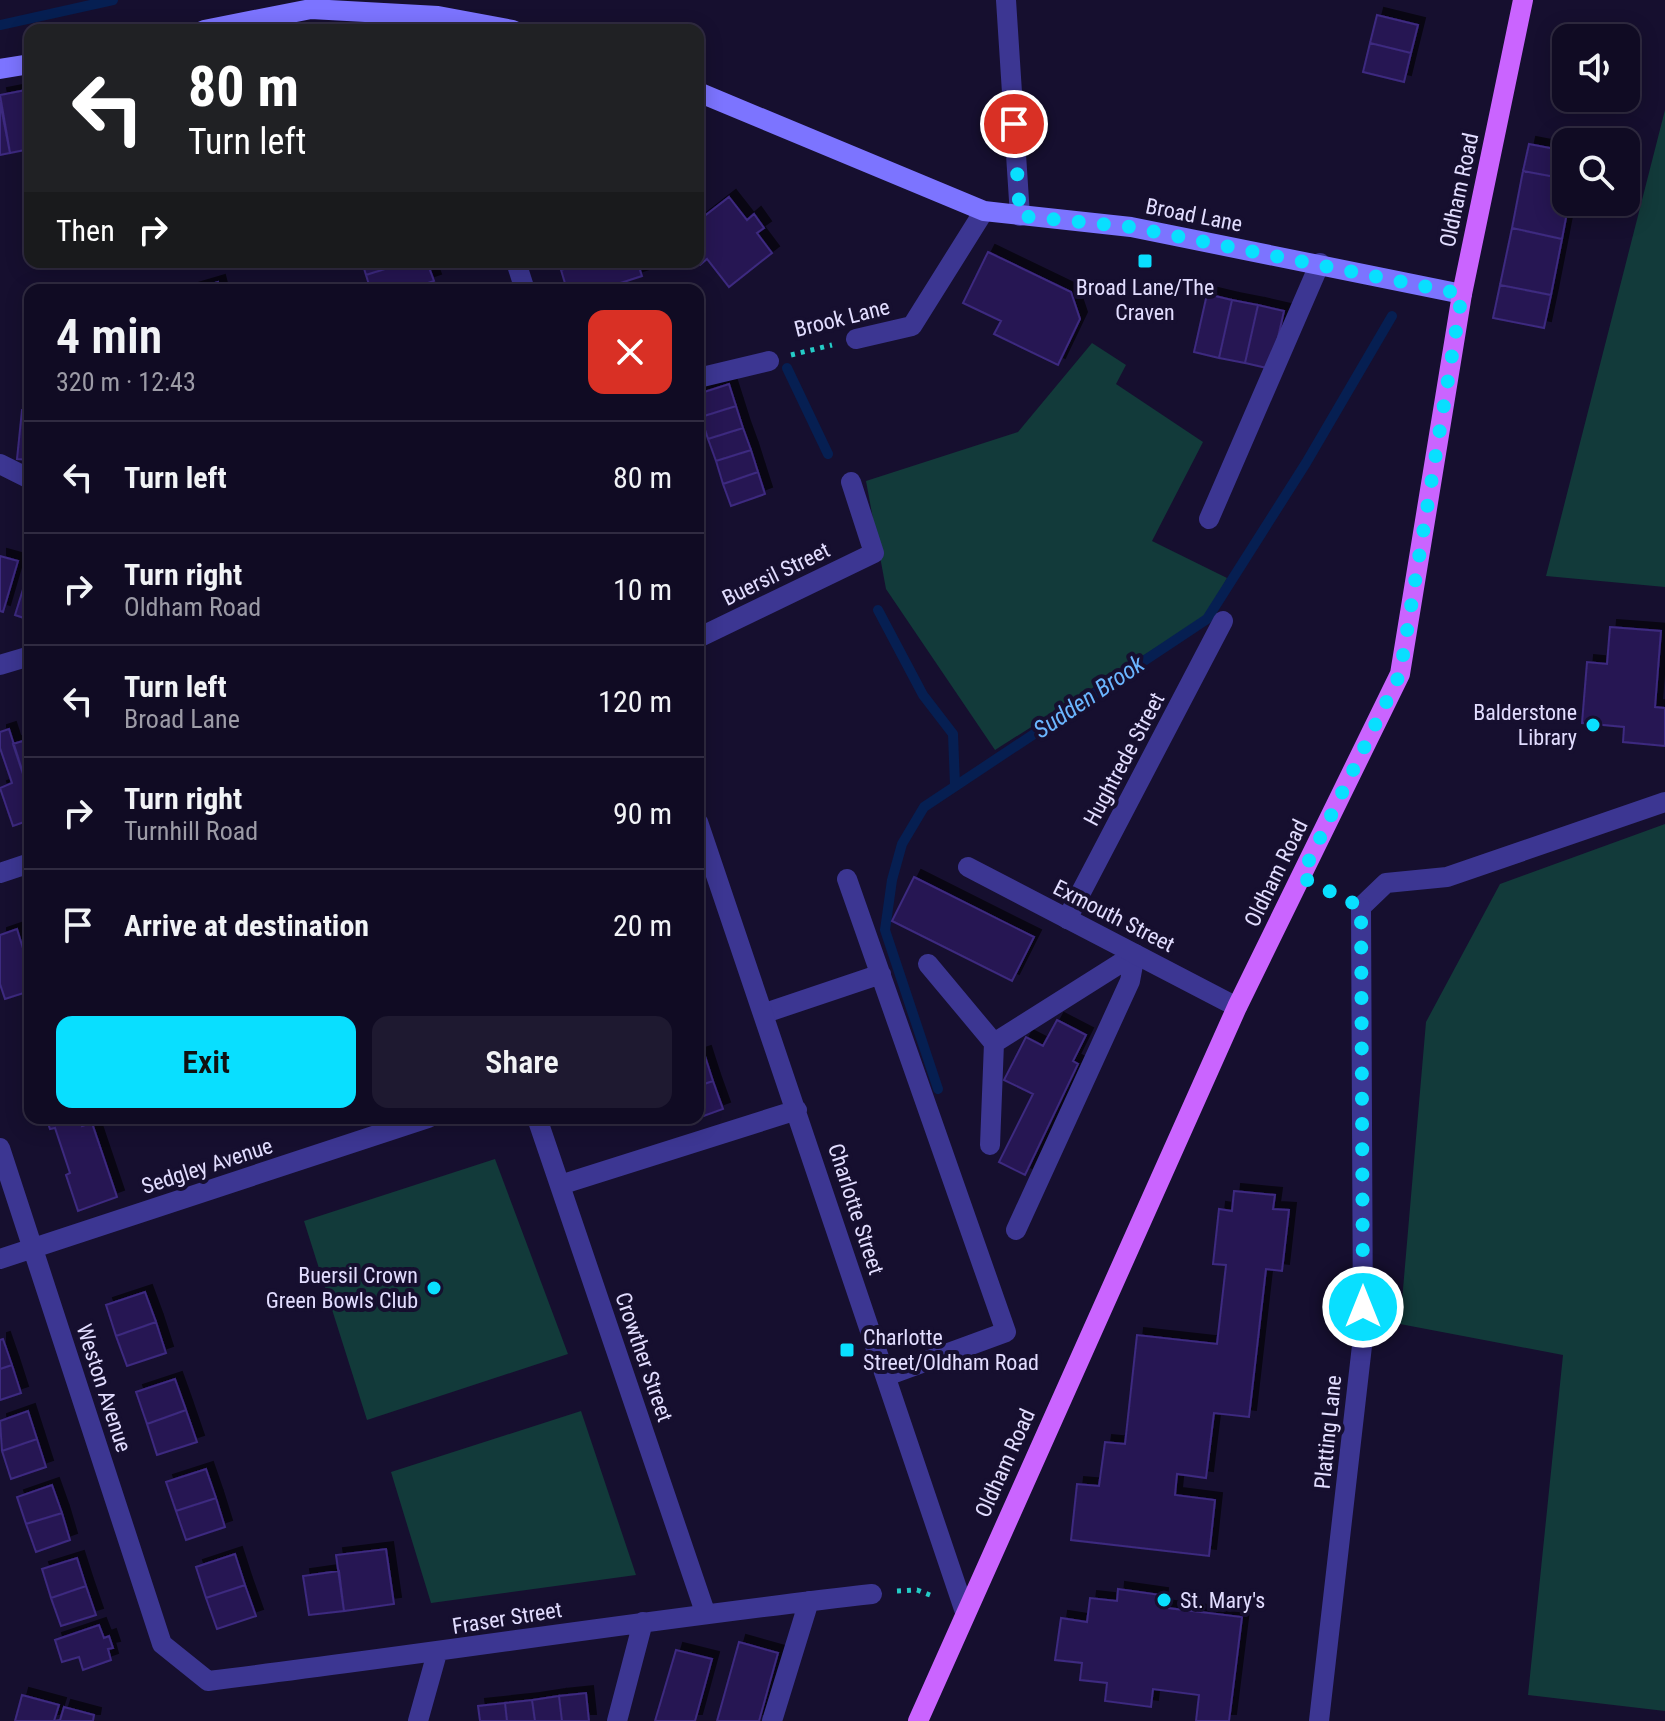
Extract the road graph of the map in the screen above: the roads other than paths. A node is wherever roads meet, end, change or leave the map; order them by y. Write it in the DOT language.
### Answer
graph roads {
  1 [pos="1006,0"];
  2 [pos="1523,0"];
  3 [pos="439,15"];
  4 [pos="235,24"];
  5 [pos="483,24"];
  6 [pos="24,65"];
  7 [pos="0,69"];
  8 [pos="704,94"];
  9 [pos="984,211"];
  10 [pos="1020,216"];
  11 [pos="1320,263"];
  12 [pos="1462,294"];
  13 [pos="856,339"];
  14 [pos="769,361"];
  15 [pos="704,377"];
  16 [pos="0,464"];
  17 [pos="24,476"];
  18 [pos="851,482"];
  19 [pos="1209,519"];
  20 [pos="1223,621"];
  21 [pos="704,635"];
  22 [pos="24,658"];
  23 [pos="0,665"];
  24 [pos="1665,802"];
  25 [pos="704,839"];
  26 [pos="24,865"];
  27 [pos="968,867"];
  28 [pos="0,873"];
  29 [pos="847,879"];
  30 [pos="1067,919"];
  31 [pos="1135,954"];
  32 [pos="928,964"];
  33 [pos="881,974"];
  34 [pos="1237,1007"];
  35 [pos="765,1013"];
  36 [pos="994,1043"];
  37 [pos="797,1110"];
  38 [pos="410,1124"];
  39 [pos="539,1124"];
  40 [pos="990,1145"];
  41 [pos="0,1148"];
  42 [pos="560,1185"];
  43 [pos="1016,1230"];
  44 [pos="33,1248"];
  45 [pos="0,1259"];
  46 [pos="886,1376"];
  47 [pos="872,1594"];
  48 [pos="809,1601"];
  49 [pos="705,1612"];
  50 [pos="965,1612"];
  51 [pos="643,1622"];
  52 [pos="162,1644"];
  53 [pos="437,1653"];
  54 [pos="418,1721"];
  55 [pos="617,1721"];
  56 [pos="772,1721"];
  57 [pos="918,1721"];
  58 [pos="1319,1721"];
  1 -- 10 [label="street"];
  2 -- 12 [label="main road, Oldham Road"];
  3 -- 4 [label="main road"];
  3 -- 5 [label="main road"];
  6 -- 7 [label="main road"];
  8 -- 9 [label="main road, Broad Lane"];
  9 -- 10 [label="main road, Broad Lane"];
  9 -- 13 [label="street, Brook Lane"];
  10 -- 11 [label="main road, Broad Lane"];
  11 -- 12 [label="main road, Broad Lane"];
  11 -- 19 [label="street"];
  12 -- 34 [label="main road, Oldham Road"];
  14 -- 15 [label="street"];
  16 -- 17 [label="street"];
  18 -- 21 [label="street, Buersil Street"];
  20 -- 30 [label="street, Hughtrede Street"];
  22 -- 23 [label="street"];
  24 -- 58 [label="street, Platting Lane"];
  25 -- 35 [label="street, Charlotte Street"];
  26 -- 28 [label="street"];
  27 -- 30 [label="street, Exmouth Street"];
  29 -- 33 [label="street"];
  30 -- 31 [label="street, Exmouth Street"];
  31 -- 34 [label="street, Exmouth Street"];
  31 -- 36 [label="street"];
  31 -- 43 [label="street"];
  32 -- 36 [label="street"];
  33 -- 35 [label="street"];
  33 -- 46 [label="street"];
  34 -- 50 [label="main road, Oldham Road"];
  35 -- 37 [label="street, Charlotte Street"];
  36 -- 40 [label="street"];
  37 -- 42 [label="street"];
  37 -- 46 [label="street, Charlotte Street"];
  38 -- 44 [label="street, Sedgley Avenue"];
  39 -- 42 [label="street, Crowther Street"];
  41 -- 44 [label="street, Weston Avenue"];
  42 -- 49 [label="street, Crowther Street"];
  44 -- 45 [label="street, Sedgley Avenue"];
  44 -- 52 [label="street, Weston Avenue"];
  46 -- 50 [label="street, Charlotte Street"];
  47 -- 48 [label="street, Fraser Street"];
  48 -- 49 [label="street, Fraser Street"];
  48 -- 56 [label="street"];
  49 -- 51 [label="street, Fraser Street"];
  50 -- 57 [label="main road, Oldham Road"];
  51 -- 53 [label="street, Fraser Street"];
  51 -- 55 [label="street"];
  52 -- 53 [label="street, Fraser Street"];
  53 -- 54 [label="street"];
}
